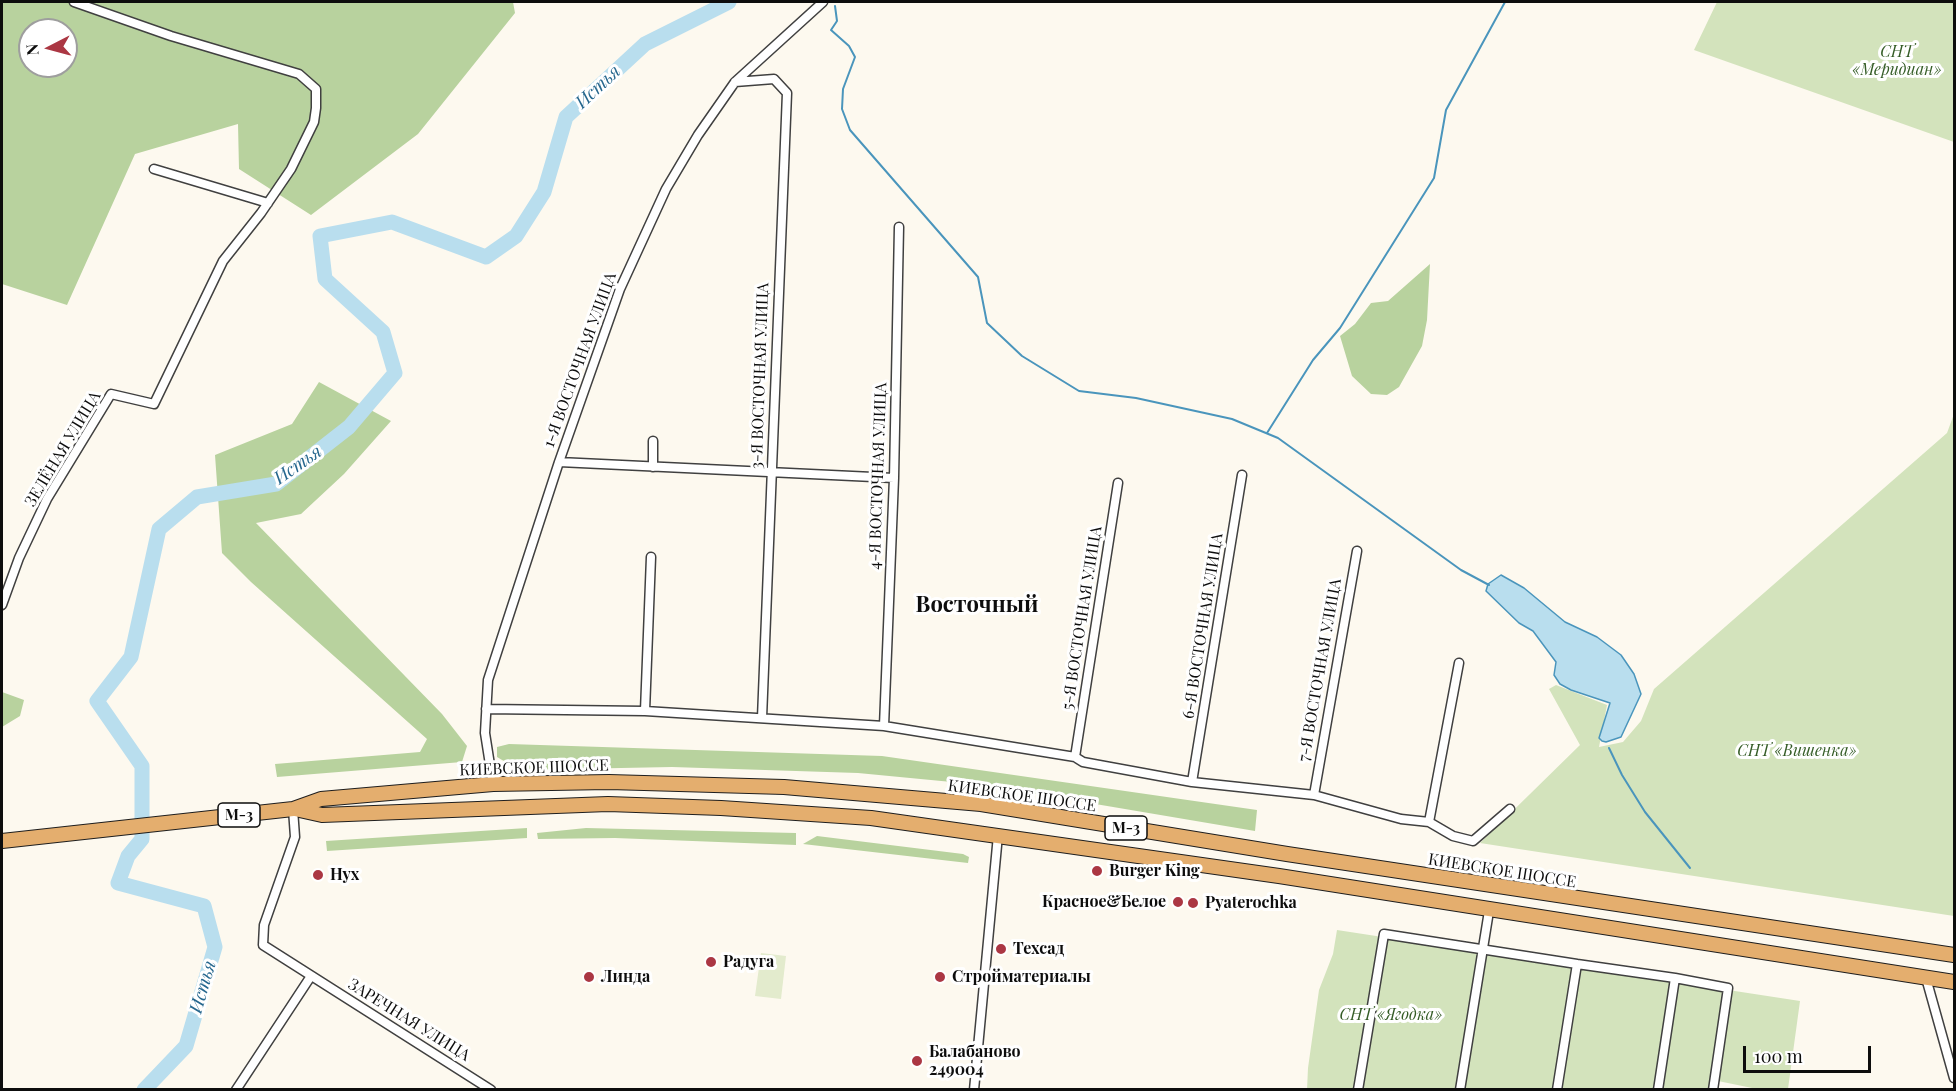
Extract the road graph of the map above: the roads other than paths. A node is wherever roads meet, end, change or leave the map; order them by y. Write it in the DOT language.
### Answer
graph roads {
  1 [pos="74,2"];
  2 [pos="824,2"];
  3 [pos="735,82"];
  4 [pos="154,169"];
  5 [pos="268,203"];
  6 [pos="899,226"];
  7 [pos="653,441"];
  8 [pos="559,462"];
  9 [pos="653,467"];
  10 [pos="771,472"];
  11 [pos="1242,475"];
  12 [pos="894,478"];
  13 [pos="1118,483"];
  14 [pos="1357,551"];
  15 [pos="651,557"];
  16 [pos="2,605"];
  17 [pos="1459,663"];
  18 [pos="486,709"];
  19 [pos="645,711"];
  20 [pos="762,718"];
  21 [pos="884,726"];
  22 [pos="1075,757"];
  23 [pos="1192,783"];
  24 [pos="493,784"];
  25 [pos="803,788"];
  26 [pos="1314,795"];
  27 [pos="293,809"];
  28 [pos="1510,809"];
  29 [pos="804,812"];
  30 [pos="1429,822"];
  31 [pos="998,835"];
  32 [pos="2,842"];
  33 [pos="1489,911"];
  34 [pos="1483,949"];
  35 [pos="1954,955"];
  36 [pos="1577,964"];
  37 [pos="311,976"];
  38 [pos="1675,978"];
  39 [pos="1926,978"];
  40 [pos="1954,982"];
  41 [pos="1954,1078"];
  42 [pos="236,1089"];
  43 [pos="491,1089"];
  44 [pos="974,1089"];
  45 [pos="1358,1089"];
  46 [pos="1460,1089"];
  47 [pos="1557,1089"];
  48 [pos="1658,1089"];
  49 [pos="1713,1089"];
  1 -- 5 [label="street"];
  2 -- 3 [label="street, 1-Я ВОСТОЧНАЯ УЛИЦА"];
  3 -- 8 [label="street, 1-Я ВОСТОЧНАЯ УЛИЦА"];
  3 -- 10 [label="street, 3-Я ВОСТОЧНАЯ УЛИЦА"];
  4 -- 5 [label="street"];
  5 -- 16 [label="street, ЗЕЛЁНАЯ УЛИЦА"];
  6 -- 12 [label="street, 4-Я ВОСТОЧНАЯ УЛИЦА"];
  7 -- 9 [label="street"];
  8 -- 9 [label="street"];
  8 -- 18 [label="street, 1-Я ВОСТОЧНАЯ УЛИЦА"];
  9 -- 10 [label="street"];
  10 -- 12 [label="street"];
  10 -- 20 [label="street, 3-Я ВОСТОЧНАЯ УЛИЦА"];
  11 -- 23 [label="street, 6-Я ВОСТОЧНАЯ УЛИЦА"];
  12 -- 21 [label="street, 4-Я ВОСТОЧНАЯ УЛИЦА"];
  13 -- 22 [label="street, 5-Я ВОСТОЧНАЯ УЛИЦА"];
  14 -- 26 [label="street, 7-Я ВОСТОЧНАЯ УЛИЦА"];
  15 -- 19 [label="street"];
  17 -- 30 [label="street"];
  18 -- 19 [label="street"];
  18 -- 24 [label="street, 1-Я ВОСТОЧНАЯ УЛИЦА"];
  19 -- 20 [label="street"];
  20 -- 21 [label="street"];
  21 -- 22 [label="street"];
  22 -- 23 [label="street"];
  23 -- 26 [label="street"];
  24 -- 25 [label="highway, КИЕВСКОЕ ШОССЕ / М-3"];
  24 -- 27 [label="highway, КИЕВСКОЕ ШОССЕ / М-3"];
  25 -- 29 [label="highway"];
  25 -- 35 [label="highway, КИЕВСКОЕ ШОССЕ / М-3"];
  26 -- 30 [label="street"];
  27 -- 29 [label="highway, КИЕВСКОЕ ШОССЕ / М-3"];
  27 -- 32 [label="highway, КИЕВСКОЕ ШОССЕ / М-3"];
  27 -- 37 [label="street, ЗАРЕЧНАЯ УЛИЦА"];
  28 -- 30 [label="street"];
  29 -- 31 [label="highway, КИЕВСКОЕ ШОССЕ / М-3"];
  31 -- 33 [label="highway, КИЕВСКОЕ ШОССЕ / М-3"];
  31 -- 44 [label="street"];
  33 -- 34 [label="street"];
  33 -- 39 [label="highway, КИЕВСКОЕ ШОССЕ / М-3"];
  34 -- 36 [label="street"];
  34 -- 45 [label="street"];
  34 -- 46 [label="street"];
  36 -- 38 [label="street"];
  36 -- 47 [label="street"];
  37 -- 42 [label="street"];
  37 -- 43 [label="street, ЗАРЕЧНАЯ УЛИЦА"];
  38 -- 48 [label="street"];
  38 -- 49 [label="street"];
  39 -- 40 [label="highway, КИЕВСКОЕ ШОССЕ / М-3"];
  39 -- 41 [label="street"];
}
